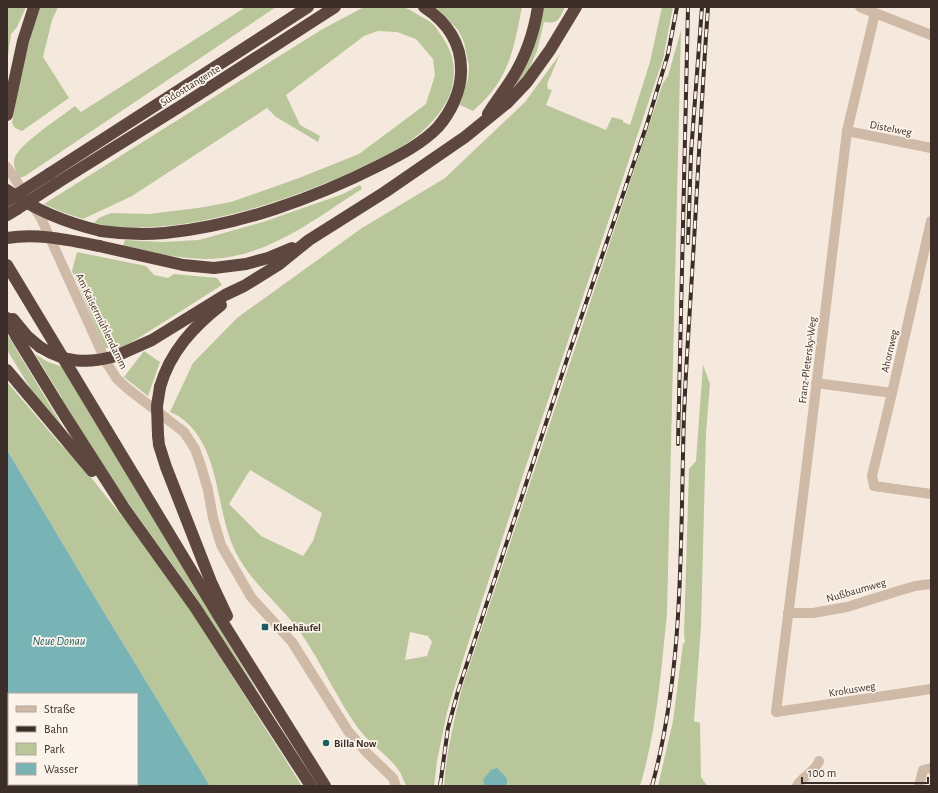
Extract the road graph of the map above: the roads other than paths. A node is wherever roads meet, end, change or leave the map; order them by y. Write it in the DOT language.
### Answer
graph roads {
  1 [pos="34,7"];
  2 [pos="308,7"];
  3 [pos="424,7"];
  4 [pos="538,7"];
  5 [pos="576,7"];
  6 [pos="860,7"];
  7 [pos="337,8"];
  8 [pos="875,13"];
  9 [pos="931,35"];
  10 [pos="7,114"];
  11 [pos="482,123"];
  12 [pos="847,132"];
  13 [pos="931,148"];
  14 [pos="7,167"];
  15 [pos="53,178"];
  16 [pos="7,190"];
  17 [pos="7,201"];
  18 [pos="7,215"];
  19 [pos="931,221"];
  20 [pos="7,238"];
  21 [pos="309,240"];
  22 [pos="7,265"];
  23 [pos="244,286"];
  24 [pos="7,312"];
  25 [pos="7,318"];
  26 [pos="7,370"];
  27 [pos="816,383"];
  28 [pos="892,393"];
  29 [pos="931,494"];
  30 [pos="124,508"];
  31 [pos="931,584"];
  32 [pos="788,613"];
  33 [pos="246,660"];
  34 [pos="931,689"];
  35 [pos="776,712"];
  36 [pos="819,761"];
  37 [pos="931,768"];
  38 [pos="311,786"];
  39 [pos="325,786"];
  40 [pos="396,786"];
  41 [pos="797,786"];
  42 [pos="919,786"];
  1 -- 10 [label="highway"];
  2 -- 15 [label="highway, Südosttangente"];
  3 -- 16 [label="highway, bridge"];
  4 -- 11 [label="highway"];
  5 -- 11 [label="highway"];
  6 -- 8 [label="street"];
  7 -- 15 [label="highway, Südosttangente"];
  8 -- 9 [label="street"];
  8 -- 12 [label="street, Franz-Pletersky-Weg"];
  11 -- 21 [label="highway"];
  12 -- 13 [label="street, Distelweg"];
  12 -- 27 [label="street, Franz-Pletersky-Weg"];
  14 -- 40 [label="street, Am Kaisermühlendamm"];
  15 -- 17 [label="highway, bridge"];
  15 -- 18 [label="highway, bridge"];
  19 -- 28 [label="street, Ahornweg"];
  20 -- 21 [label="highway, bridge"];
  21 -- 23 [label="highway"];
  22 -- 33 [label="highway"];
  23 -- 24 [label="highway, bridge"];
  23 -- 33 [label="highway, bridge"];
  25 -- 30 [label="highway"];
  26 -- 30 [label="highway"];
  27 -- 28 [label="street"];
  27 -- 32 [label="street, Franz-Pletersky-Weg"];
  28 -- 29 [label="street, Ahornweg"];
  30 -- 38 [label="highway"];
  31 -- 32 [label="street, Nußbaumweg"];
  32 -- 35 [label="street, Franz-Pletersky-Weg"];
  33 -- 39 [label="highway"];
  34 -- 35 [label="street, Krokusweg"];
  36 -- 41 [label="street"];
  37 -- 42 [label="street"];
}
